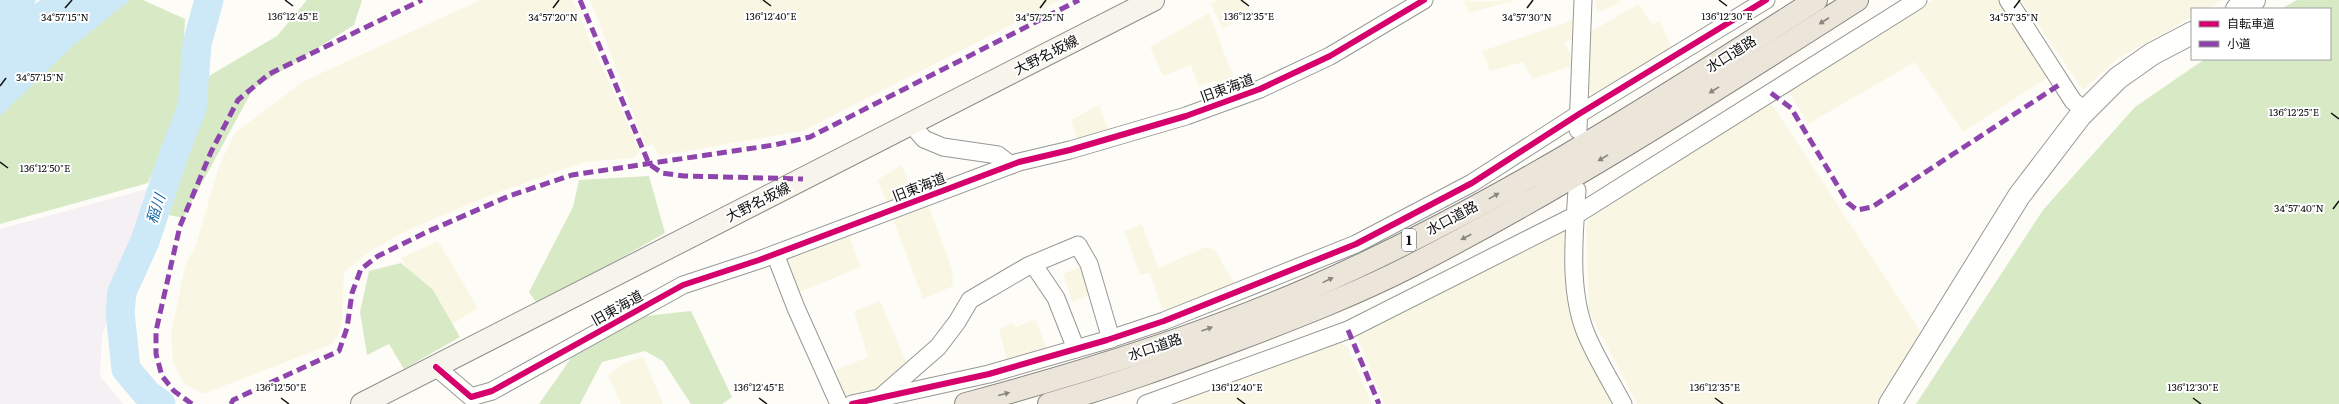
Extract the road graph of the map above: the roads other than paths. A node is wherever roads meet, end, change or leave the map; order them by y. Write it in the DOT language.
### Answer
graph roads {
  1 [pos="1153,0"];
  2 [pos="1424,0"];
  3 [pos="1583,0"];
  4 [pos="1766,0"];
  5 [pos="1816,0"];
  6 [pos="1857,0"];
  7 [pos="1918,0"];
  8 [pos="2008,0"];
  9 [pos="2254,0"];
  10 [pos="2239,8"];
  11 [pos="2191,34"];
  12 [pos="2086,111"];
  13 [pos="1578,122"];
  14 [pos="911,124"];
  15 [pos="1011,165"];
  16 [pos="1577,190"];
  17 [pos="1576,215"];
  18 [pos="775,254"];
  19 [pos="1033,264"];
  20 [pos="1112,339"];
  21 [pos="1076,349"];
  22 [pos="436,367"];
  23 [pos="880,398"];
  24 [pos="362,404"];
  25 [pos="839,404"];
  26 [pos="852,404"];
  27 [pos="966,404"];
  28 [pos="1050,404"];
  29 [pos="1146,404"];
  30 [pos="1623,404"];
  31 [pos="1890,404"];
  1 -- 14 [label="main road, 大野名坂線"];
  2 -- 15 [label="street, 旧東海道"];
  3 -- 13 [label="street"];
  4 -- 13 [label="street"];
  27 -- 5 [label="highway, 水口道路 / 1, one-way"];
  6 -- 28 [label="highway, 水口道路 / 1, one-way"];
  7 -- 17 [label="street"];
  8 -- 12 [label="street"];
  9 -- 10 [label="street"];
  11 -- 12 [label="street"];
  12 -- 31 [label="street"];
  13 -- 20 [label="street"];
  14 -- 15 [label="street"];
  14 -- 22 [label="main road, 大野名坂線"];
  15 -- 18 [label="street, 旧東海道"];
  16 -- 17 [label="street"];
  17 -- 29 [label="street"];
  17 -- 30 [label="street"];
  18 -- 22 [label="street, 旧東海道"];
  18 -- 25 [label="street"];
  19 -- 20 [label="street"];
  19 -- 21 [label="street"];
  19 -- 23 [label="street"];
  20 -- 21 [label="street"];
  21 -- 23 [label="street"];
  22 -- 24 [label="main road, 大野名坂線"];
  23 -- 26 [label="street"];
}
